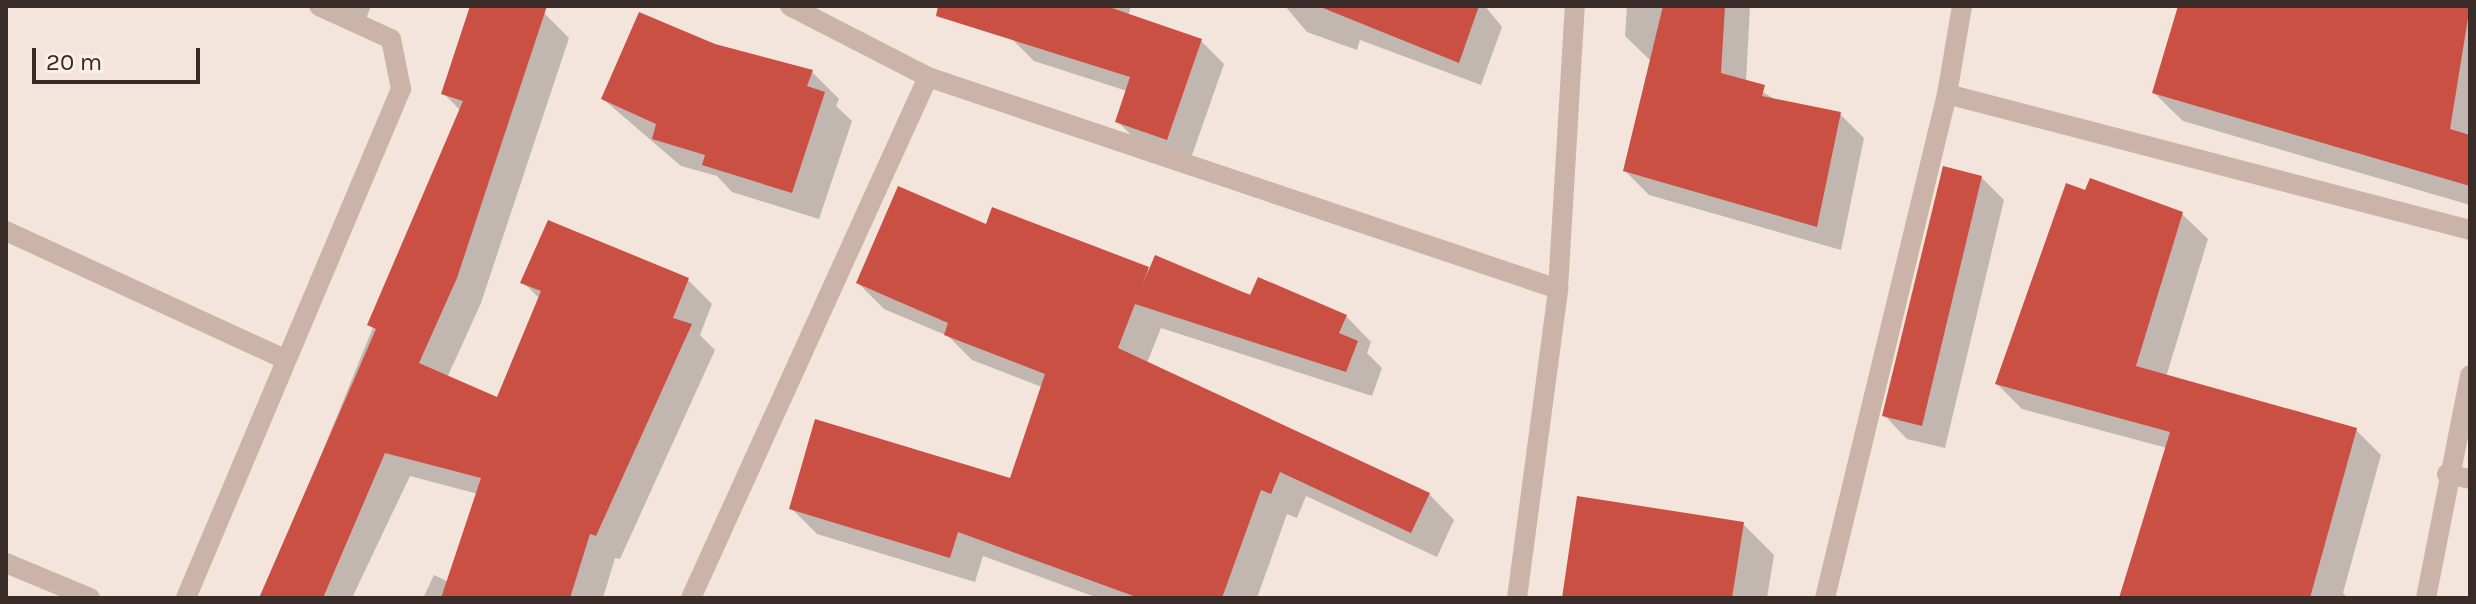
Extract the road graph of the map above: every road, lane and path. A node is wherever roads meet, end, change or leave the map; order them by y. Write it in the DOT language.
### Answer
graph roads {
  1 [pos="319,6"];
  2 [pos="790,6"];
  3 [pos="1575,6"];
  4 [pos="1962,6"];
  5 [pos="928,77"];
  6 [pos="1947,94"];
  7 [pos="2470,230"];
  8 [pos="6,231"];
  9 [pos="1558,289"];
  10 [pos="286,360"];
  11 [pos="2470,375"];
  12 [pos="2447,474"];
  13 [pos="2470,479"];
  14 [pos="6,563"];
  15 [pos="90,598"];
  16 [pos="186,598"];
  17 [pos="691,598"];
  18 [pos="1517,598"];
  19 [pos="1825,598"];
  20 [pos="2426,598"];
  1 -- 10 [label="street"];
  2 -- 5 [label="street"];
  3 -- 9 [label="street"];
  4 -- 6 [label="street"];
  5 -- 9 [label="street"];
  5 -- 17 [label="street"];
  6 -- 7 [label="street"];
  6 -- 19 [label="street"];
  8 -- 10 [label="street"];
  9 -- 18 [label="street"];
  10 -- 16 [label="street"];
  11 -- 12 [label="street"];
  12 -- 13 [label="street"];
  12 -- 20 [label="street"];
  14 -- 15 [label="street"];
}
